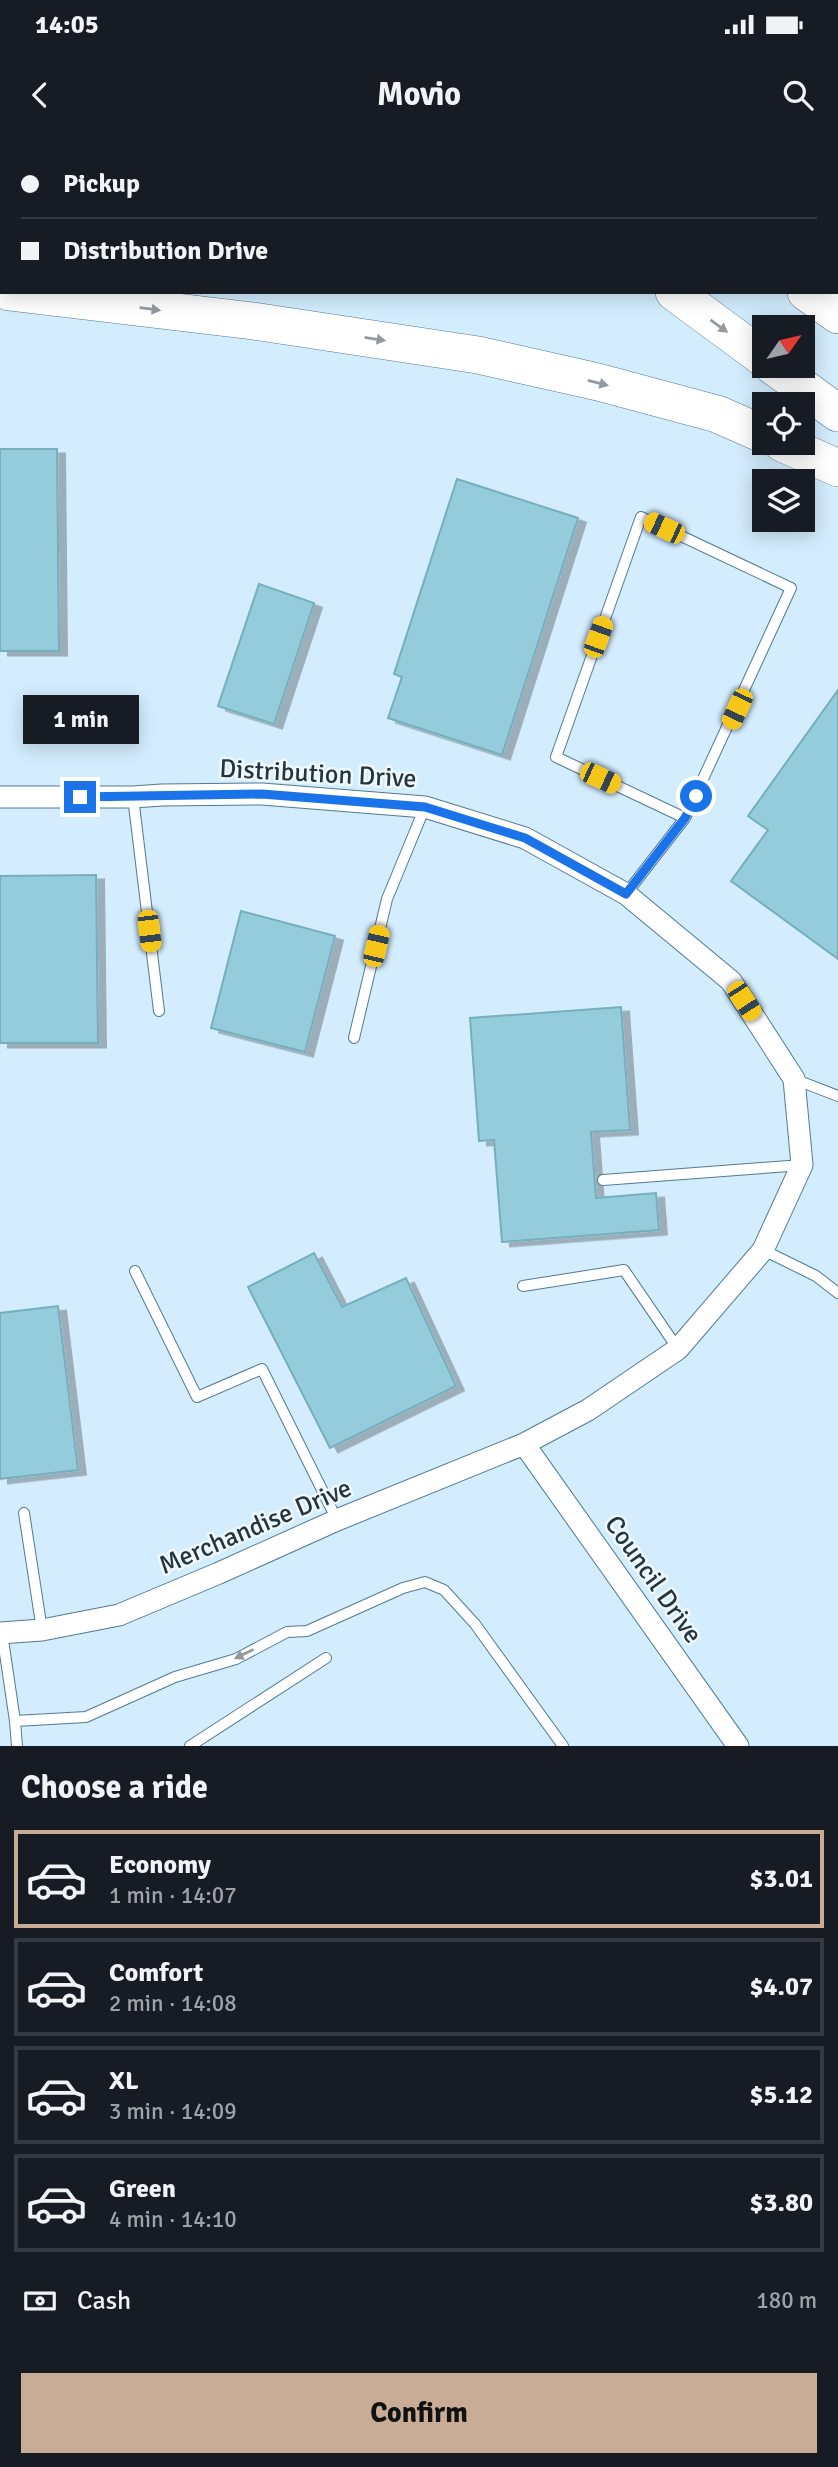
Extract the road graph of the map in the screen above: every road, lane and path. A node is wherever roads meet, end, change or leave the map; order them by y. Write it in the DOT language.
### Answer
graph roads {
  1 [pos="26,294"];
  2 [pos="677,294"];
  3 [pos="809,294"];
  4 [pos="838,316"];
  5 [pos="752,349"];
  6 [pos="789,378"];
  7 [pos="838,414"];
  8 [pos="752,429"];
  9 [pos="809,455"];
  10 [pos="838,468"];
  11 [pos="0,797"];
  12 [pos="133,797"];
  13 [pos="425,807"];
  14 [pos="685,818"];
  15 [pos="626,894"];
  16 [pos="159,1011"];
  17 [pos="354,1038"];
  18 [pos="794,1079"];
  19 [pos="838,1096"];
  20 [pos="802,1165"];
  21 [pos="603,1180"];
  22 [pos="764,1250"];
  23 [pos="135,1271"];
  24 [pos="523,1286"];
  25 [pos="838,1293"];
  26 [pos="678,1349"];
  27 [pos="524,1444"];
  28 [pos="24,1513"];
  29 [pos="337,1520"];
  30 [pos="42,1630"];
  31 [pos="1,1633"];
  32 [pos="326,1658"];
  33 [pos="15,1721"];
  34 [pos="17,1746"];
  35 [pos="190,1746"];
  36 [pos="563,1746"];
  37 [pos="738,1746"];
  1 -- 8 [label="highway, one-way"];
  2 -- 5 [label="highway, one-way"];
  3 -- 4 [label="highway"];
  6 -- 7 [label="highway"];
  9 -- 10 [label="highway"];
  11 -- 12 [label="street, Distribution Drive"];
  12 -- 13 [label="street, Distribution Drive"];
  12 -- 16 [label="lane"];
  13 -- 15 [label="street, Distribution Drive"];
  13 -- 17 [label="lane"];
  14 -- 14 [label="lane"];
  14 -- 15 [label="lane"];
  15 -- 18 [label="street, Distribution Drive"];
  18 -- 19 [label="lane"];
  18 -- 20 [label="street, Distribution Drive"];
  20 -- 21 [label="lane"];
  20 -- 22 [label="street, Distribution Drive"];
  22 -- 25 [label="lane"];
  22 -- 26 [label="street, Distribution Drive"];
  23 -- 29 [label="lane"];
  24 -- 26 [label="lane"];
  26 -- 27 [label="street, Distribution Drive"];
  27 -- 29 [label="street, Merchandise Drive"];
  27 -- 37 [label="street, Council Drive"];
  28 -- 30 [label="lane"];
  29 -- 30 [label="street, Merchandise Drive"];
  30 -- 31 [label="street, Merchandise Drive"];
  31 -- 33 [label="lane"];
  32 -- 35 [label="lane"];
  33 -- 34 [label="lane"];
  36 -- 33 [label="lane, one-way"];
}
